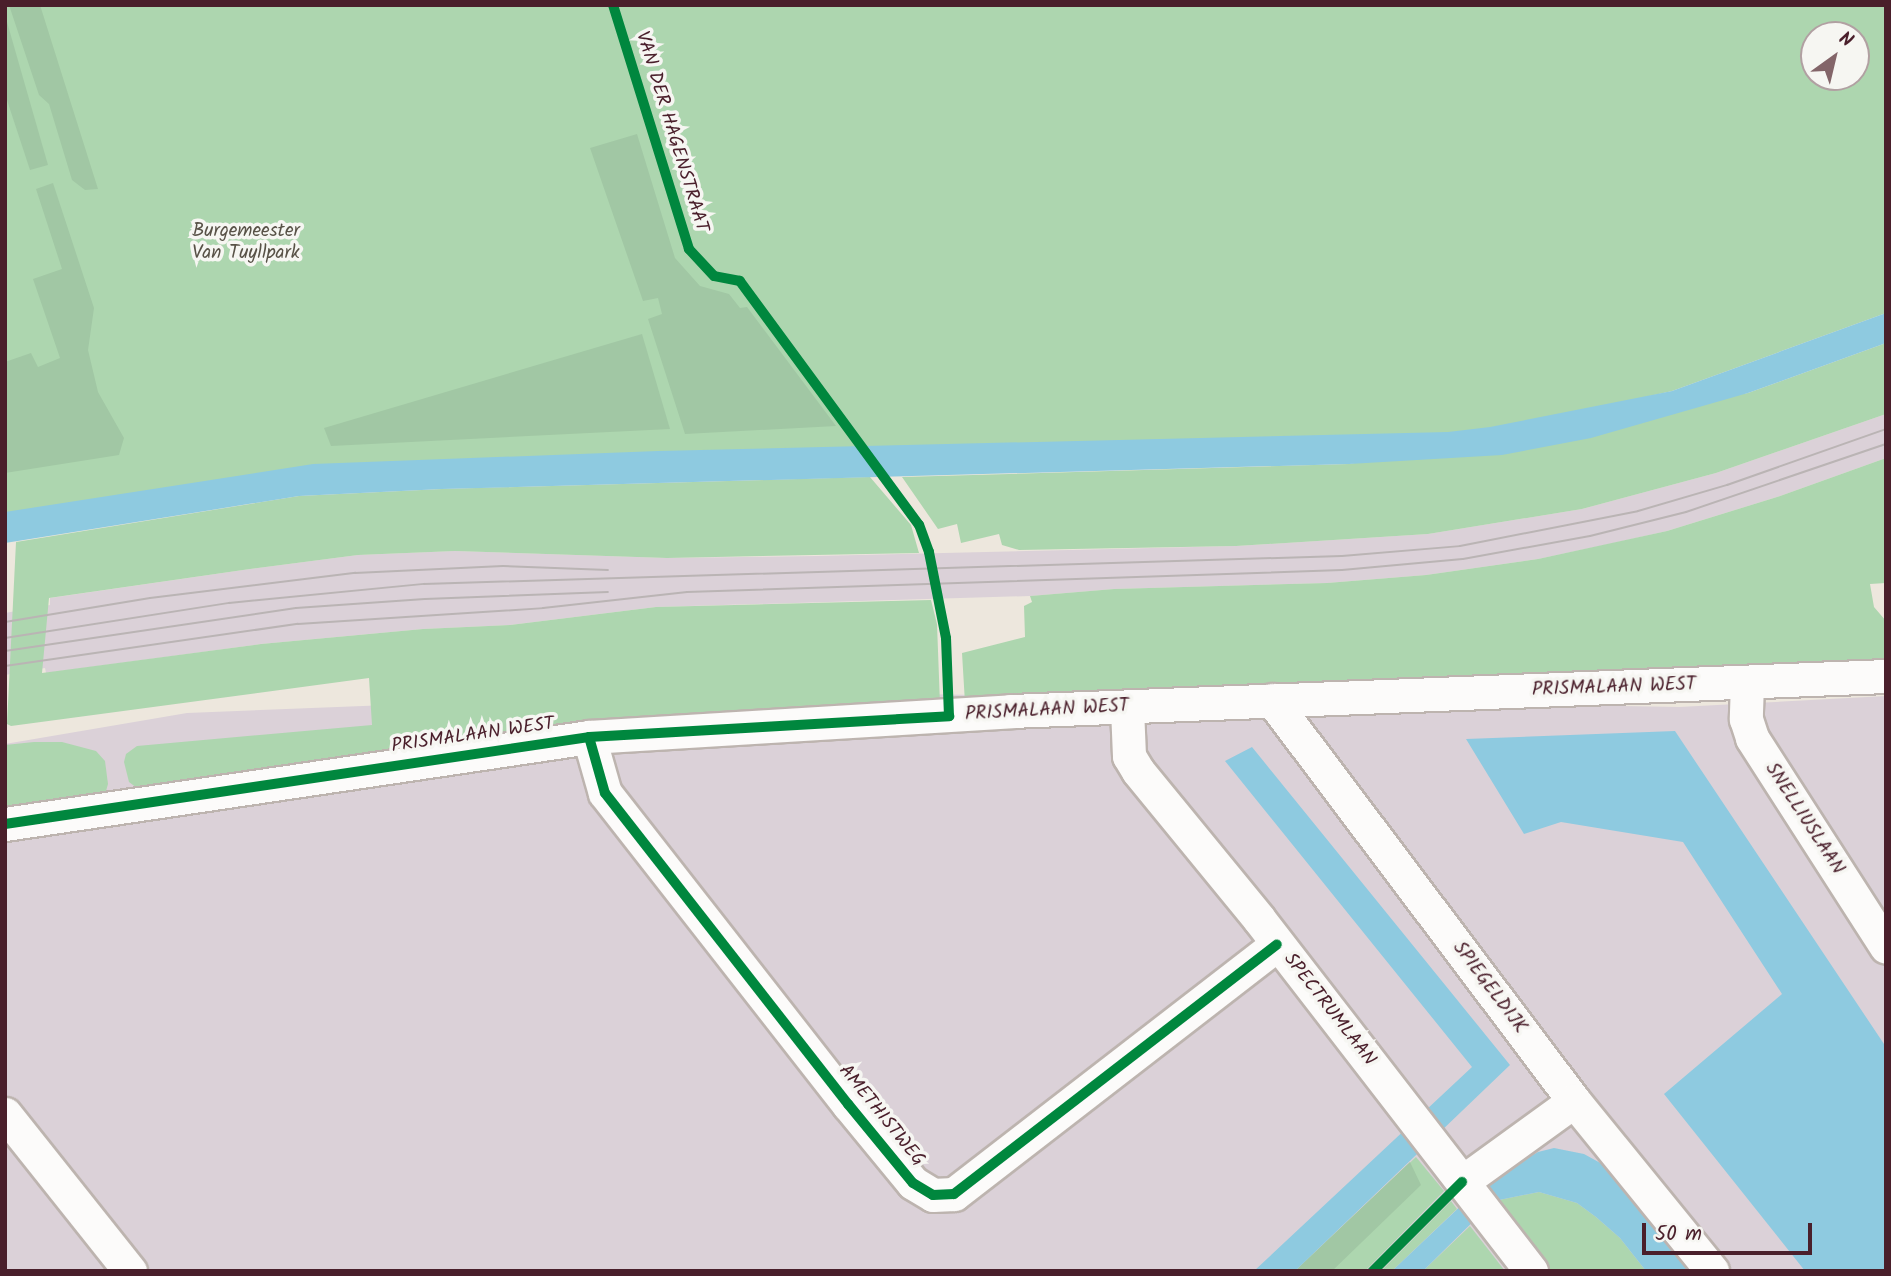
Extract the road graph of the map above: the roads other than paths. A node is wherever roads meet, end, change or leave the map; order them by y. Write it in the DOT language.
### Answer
graph roads {
  1 [pos="1886,676"];
  2 [pos="1747,683"];
  3 [pos="1272,700"];
  4 [pos="1128,708"];
  5 [pos="589,737"];
  6 [pos="5,824"];
  7 [pos="1277,944"];
  8 [pos="1886,947"];
  9 [pos="1574,1101"];
  10 [pos="5,1114"];
  11 [pos="1462,1182"];
  12 [pos="130,1271"];
  13 [pos="1531,1271"];
  14 [pos="1712,1271"];
  1 -- 2 [label="street, PRISMALAAN WEST"];
  2 -- 3 [label="street, PRISMALAAN WEST"];
  2 -- 8 [label="street, SNELLIUSLAAN"];
  3 -- 4 [label="street, PRISMALAAN WEST"];
  3 -- 9 [label="street, SPIEGELDIJK"];
  4 -- 5 [label="street, PRISMALAAN WEST"];
  4 -- 7 [label="street, SPECTRUMLAAN"];
  5 -- 6 [label="street, PRISMALAAN WEST"];
  5 -- 7 [label="street, AMETHISTWEG"];
  7 -- 11 [label="street, SPECTRUMLAAN"];
  9 -- 11 [label="street"];
  9 -- 14 [label="street, SPIEGELDIJK"];
  10 -- 12 [label="street"];
  11 -- 13 [label="street, SPECTRUMLAAN"];
}
